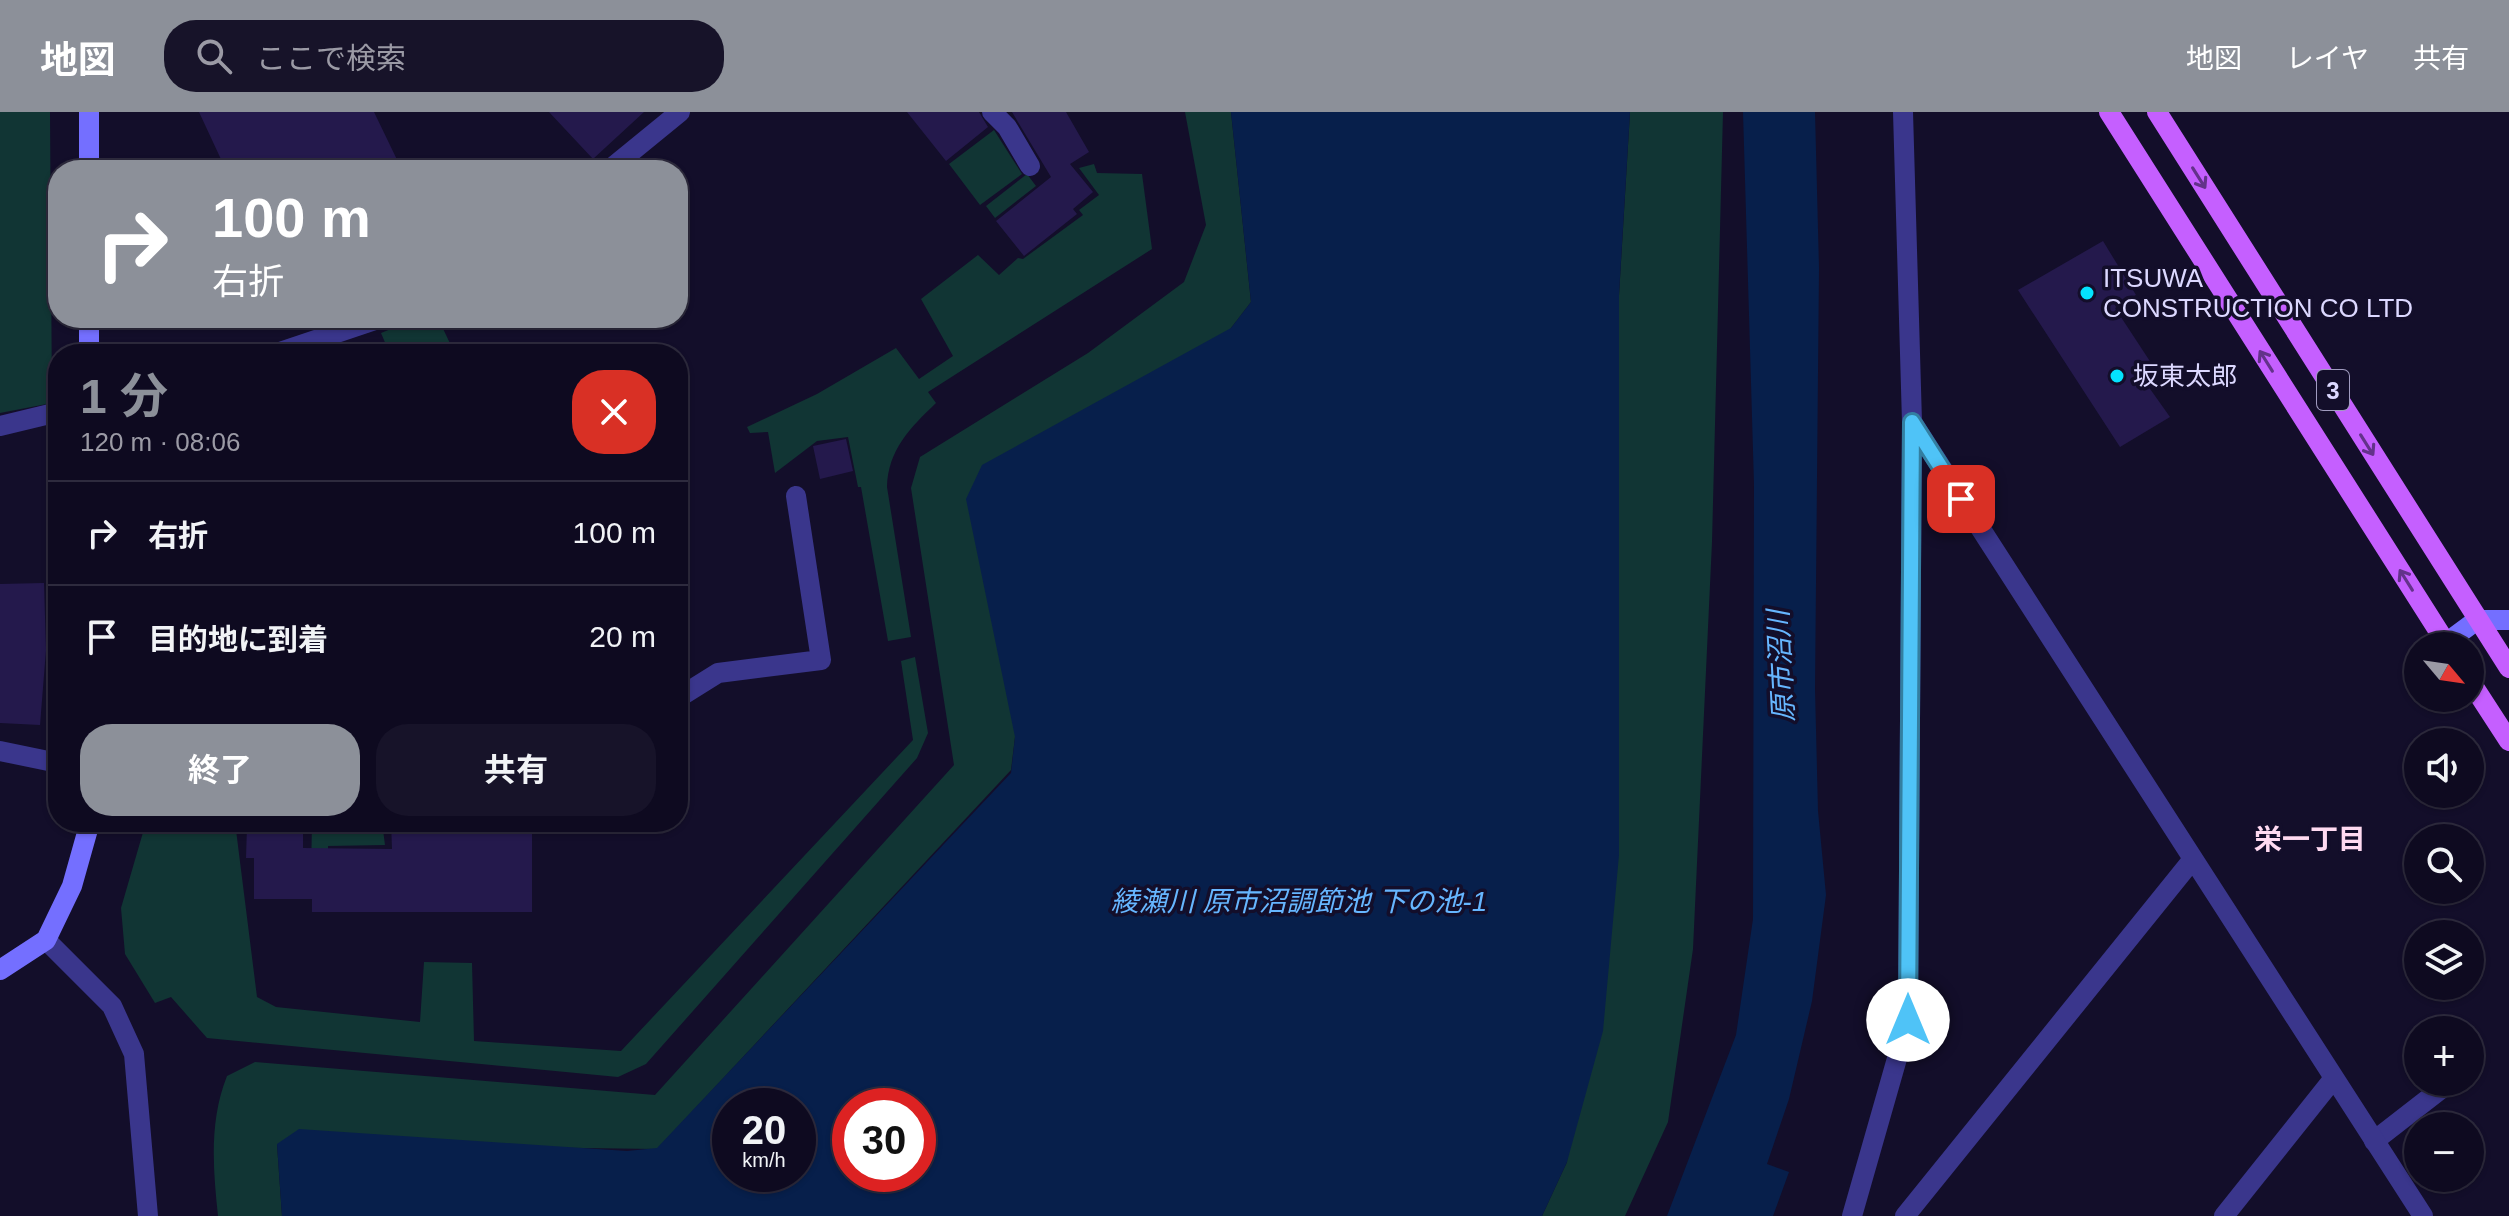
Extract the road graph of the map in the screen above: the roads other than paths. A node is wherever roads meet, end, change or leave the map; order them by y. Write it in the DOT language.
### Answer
graph roads {
  1 [pos="89,112"];
  2 [pos="680,112"];
  3 [pos="992,112"];
  4 [pos="1903,112"];
  5 [pos="2109,112"];
  6 [pos="2157,112"];
  7 [pos="89,160"];
  8 [pos="621,160"];
  9 [pos="1030,166"];
  10 [pos="351,328"];
  11 [pos="304,344"];
  12 [pos="48,414"];
  13 [pos="1912,422"];
  14 [pos="0,426"];
  15 [pos="796,496"];
  16 [pos="2477,620"];
  17 [pos="2509,620"];
  18 [pos="2439,632"];
  19 [pos="2462,632"];
  20 [pos="2509,668"];
  21 [pos="688,692"];
  22 [pos="2484,703"];
  23 [pos="2509,741"];
  24 [pos="0,751"];
  25 [pos="48,761"];
  26 [pos="87,832"];
  27 [pos="2193,859"];
  28 [pos="46,940"];
  29 [pos="0,970"];
  30 [pos="2334,1078"];
  31 [pos="2432,1096"];
  32 [pos="2374,1141"];
  33 [pos="148,1216"];
  34 [pos="1852,1216"];
  35 [pos="1905,1216"];
  36 [pos="2224,1216"];
  37 [pos="2423,1216"];
  1 -- 7 [label="street"];
  2 -- 8 [label="street"];
  3 -- 9 [label="street"];
  4 -- 13 [label="street"];
  18 -- 5 [label="main road, 3, one-way"];
  6 -- 16 [label="main road, 3, one-way"];
  10 -- 11 [label="street"];
  12 -- 14 [label="street"];
  13 -- 27 [label="street"];
  13 -- 34 [label="street"];
  15 -- 21 [label="street"];
  16 -- 17 [label="street"];
  16 -- 19 [label="street"];
  16 -- 20 [label="main road, 3"];
  22 -- 23 [label="main road"];
  24 -- 25 [label="street"];
  26 -- 28 [label="street"];
  27 -- 30 [label="street"];
  27 -- 35 [label="street"];
  28 -- 29 [label="street"];
  28 -- 33 [label="street"];
  30 -- 32 [label="street"];
  30 -- 36 [label="street"];
  31 -- 32 [label="street"];
  32 -- 37 [label="street"];
}
